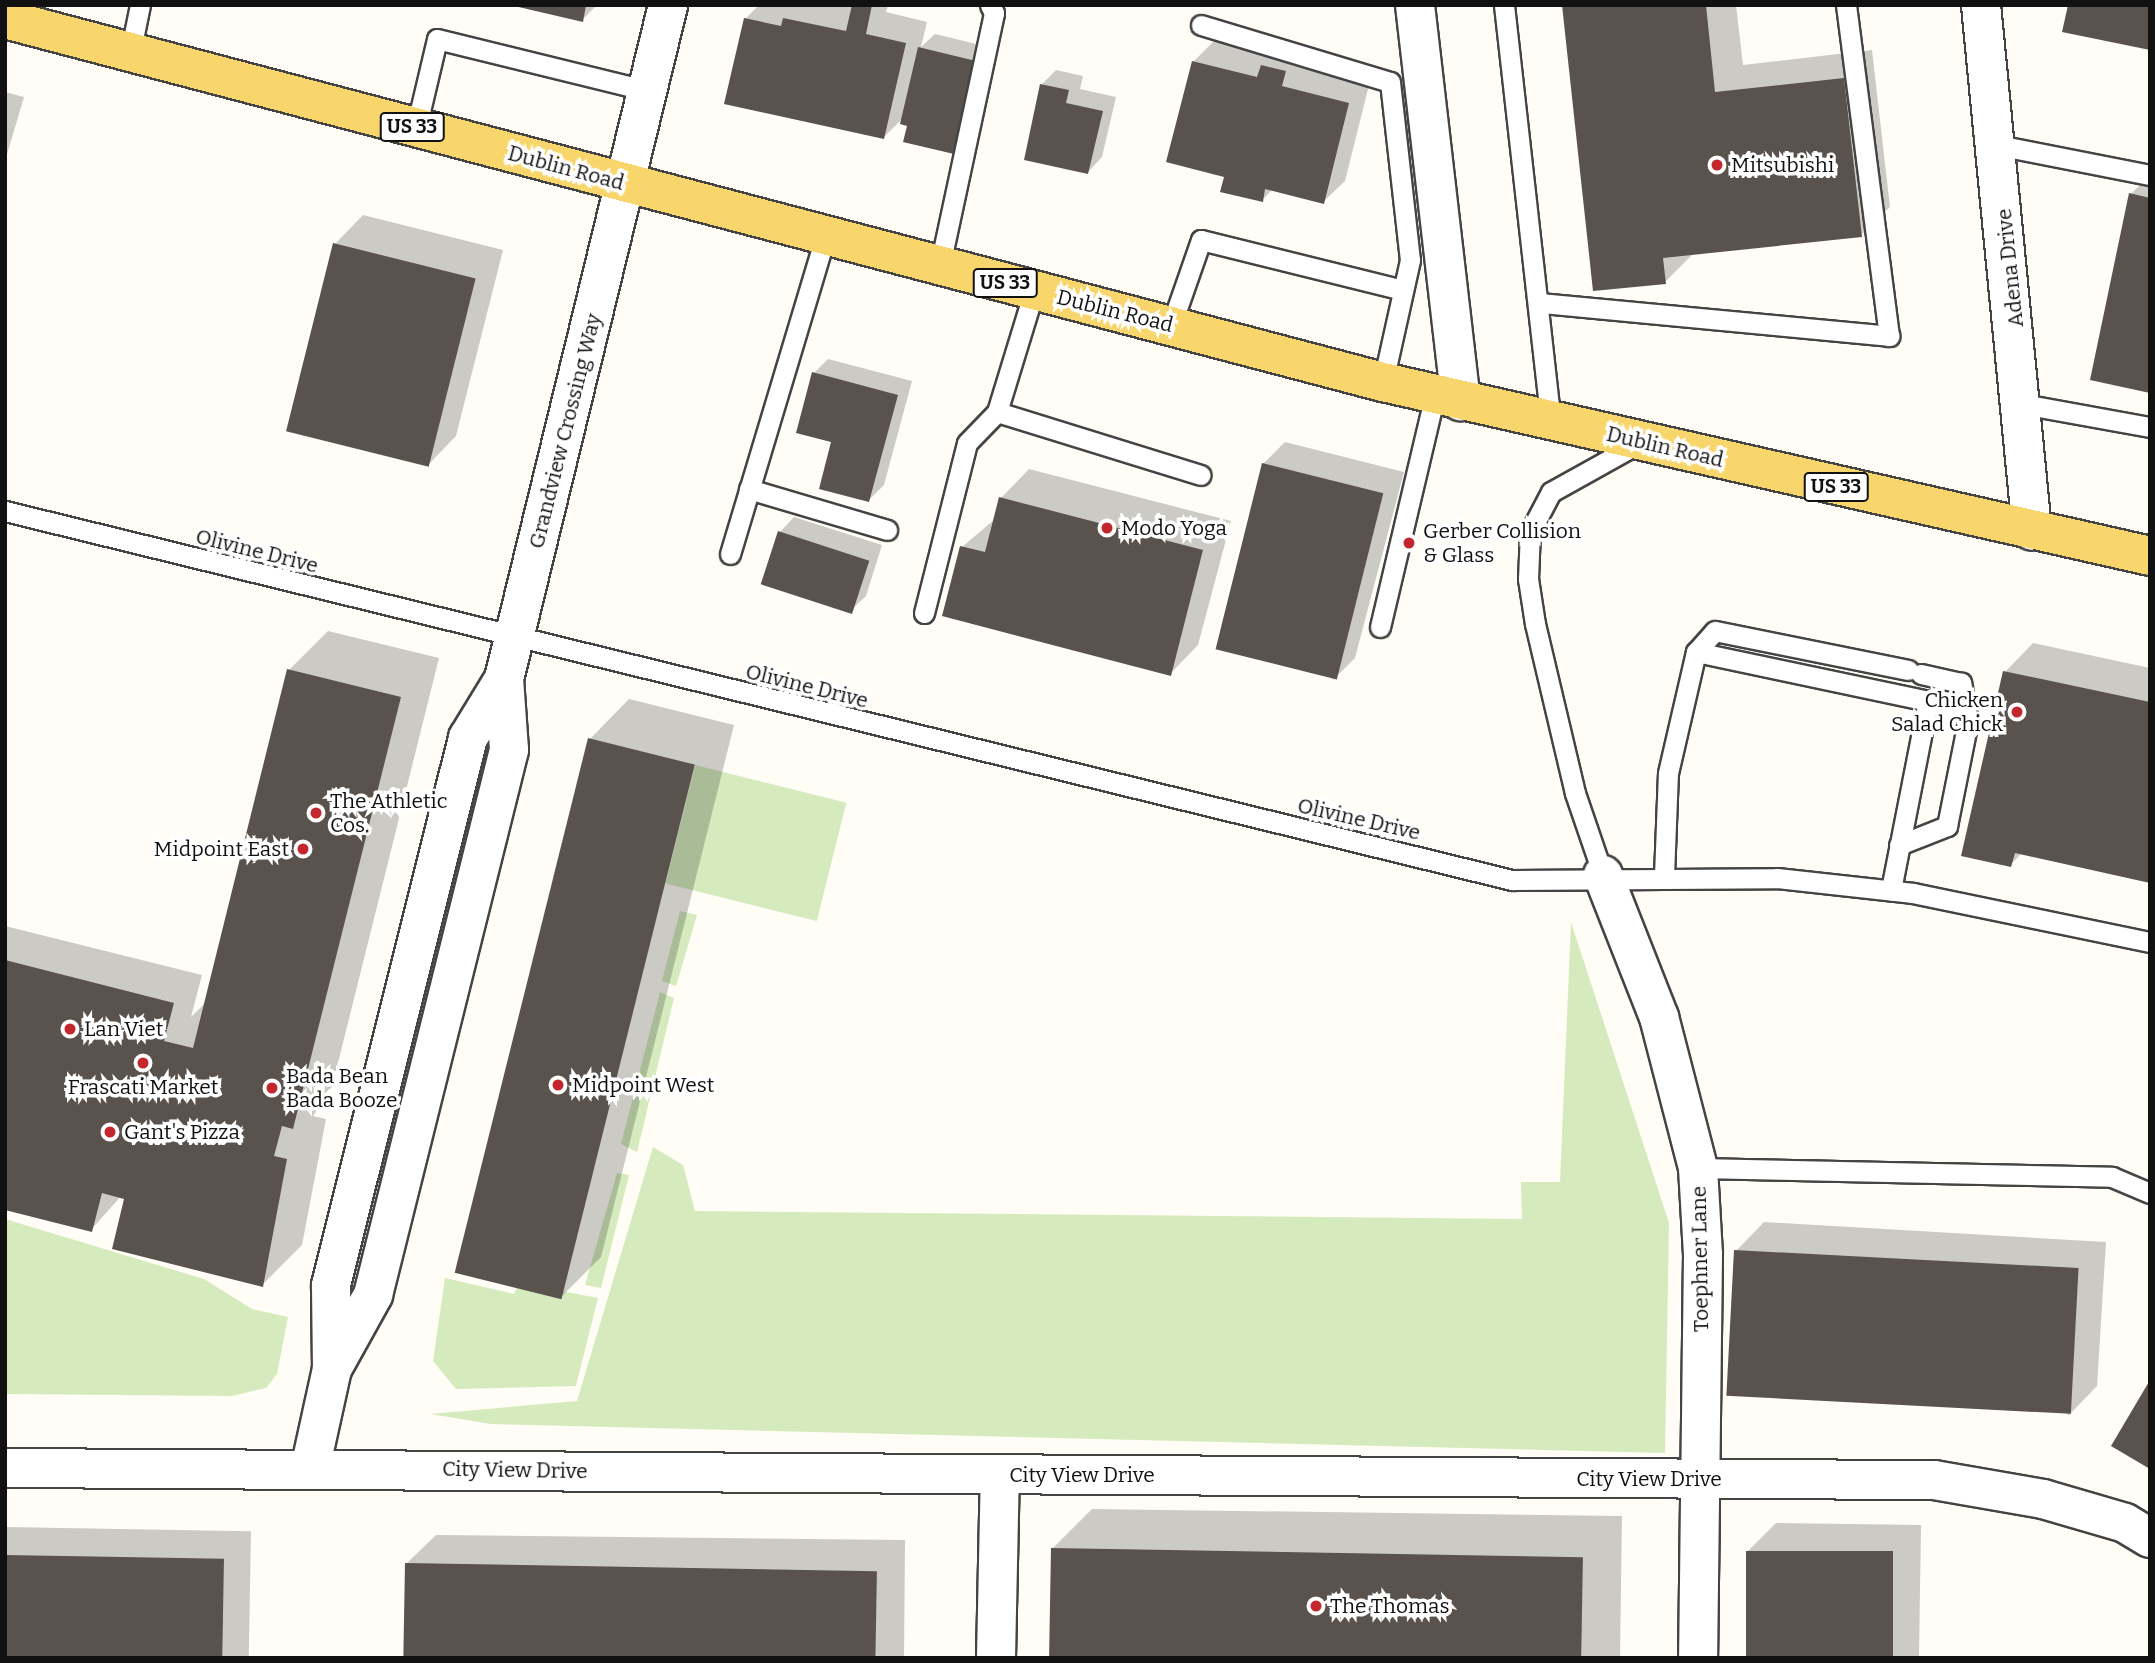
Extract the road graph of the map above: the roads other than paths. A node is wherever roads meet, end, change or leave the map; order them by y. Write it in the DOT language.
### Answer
graph roads {
  1 [pos="140,5"];
  2 [pos="668,5"];
  3 [pos="990,5"];
  4 [pos="1415,5"];
  5 [pos="1504,5"];
  6 [pos="1846,5"];
  7 [pos="1981,5"];
  8 [pos="5,19"];
  9 [pos="1201,25"];
  10 [pos="130,54"];
  11 [pos="1407,80"];
  12 [pos="648,91"];
  13 [pos="416,128"];
  14 [pos="1997,145"];
  15 [pos="2150,175"];
  16 [pos="626,183"];
  17 [pos="826,235"];
  18 [pos="940,265"];
  19 [pos="1404,290"];
  20 [pos="1034,291"];
  21 [pos="1541,303"];
  22 [pos="1171,326"];
  23 [pos="1382,382"];
  24 [pos="1448,398"];
  25 [pos="2023,404"];
  26 [pos="997,412"];
  27 [pos="1551,422"];
  28 [pos="2150,427"];
  29 [pos="1641,442"];
  30 [pos="1199,475"];
  31 [pos="749,489"];
  32 [pos="5,511"];
  33 [pos="887,530"];
  34 [pos="2032,531"];
  35 [pos="730,554"];
  36 [pos="2150,556"];
  37 [pos="924,612"];
  38 [pos="1380,627"];
  39 [pos="513,638"];
  40 [pos="1696,652"];
  41 [pos="504,679"];
  42 [pos="1899,845"];
  43 [pos="1603,876"];
  44 [pos="1664,876"];
  45 [pos="1891,890"];
  46 [pos="2150,942"];
  47 [pos="377,1101"];
  48 [pos="418,1112"];
  49 [pos="1698,1168"];
  50 [pos="2150,1193"];
  51 [pos="332,1369"];
  52 [pos="5,1468"];
  53 [pos="310,1469"];
  54 [pos="1000,1474"];
  55 [pos="1700,1479"];
  56 [pos="2150,1538"];
  57 [pos="996,1658"];
  58 [pos="1698,1658"];
  1 -- 10 [label="lane"];
  2 -- 12 [label="street, Grandview Crossing Way"];
  3 -- 18 [label="lane"];
  4 -- 11 [label="street"];
  5 -- 21 [label="lane"];
  6 -- 21 [label="lane"];
  7 -- 14 [label="street, Adena Drive"];
  8 -- 10 [label="main road, Dublin Road / US 33"];
  9 -- 11 [label="lane"];
  10 -- 13 [label="main road, Dublin Road / US 33"];
  11 -- 19 [label="lane"];
  11 -- 24 [label="street"];
  12 -- 13 [label="lane"];
  12 -- 16 [label="street, Grandview Crossing Way"];
  13 -- 16 [label="main road, Dublin Road / US 33"];
  14 -- 15 [label="lane"];
  14 -- 25 [label="street, Adena Drive"];
  16 -- 17 [label="main road, Dublin Road / US 33"];
  16 -- 39 [label="street, Grandview Crossing Way"];
  17 -- 18 [label="main road, Dublin Road / US 33"];
  17 -- 31 [label="lane"];
  18 -- 20 [label="main road, Dublin Road / US 33"];
  19 -- 22 [label="lane"];
  19 -- 23 [label="lane"];
  20 -- 22 [label="main road, Dublin Road / US 33"];
  20 -- 26 [label="lane"];
  21 -- 27 [label="lane"];
  22 -- 23 [label="main road, Dublin Road / US 33"];
  23 -- 24 [label="main road, Dublin Road / US 33"];
  24 -- 27 [label="main road, Dublin Road / US 33"];
  24 -- 38 [label="lane"];
  25 -- 28 [label="lane"];
  25 -- 34 [label="street, Adena Drive"];
  26 -- 30 [label="lane"];
  26 -- 37 [label="lane"];
  27 -- 29 [label="main road, Dublin Road / US 33"];
  29 -- 34 [label="main road, Dublin Road / US 33"];
  29 -- 43 [label="lane"];
  31 -- 33 [label="lane"];
  31 -- 35 [label="lane"];
  32 -- 39 [label="lane, Olivine Drive"];
  34 -- 36 [label="main road, Dublin Road / US 33"];
  39 -- 41 [label="street, Grandview Crossing Way"];
  39 -- 43 [label="lane, Olivine Drive"];
  40 -- 42 [label="lane"];
  40 -- 42 [label="lane"];
  40 -- 44 [label="lane"];
  41 -- 47 [label="street, Grandview Crossing Way"];
  41 -- 48 [label="street, Grandview Crossing Way"];
  42 -- 45 [label="lane"];
  43 -- 44 [label="lane, Olivine Drive"];
  43 -- 49 [label="street, Toephner Lane"];
  44 -- 45 [label="lane, Olivine Drive"];
  45 -- 46 [label="lane, Olivine Drive"];
  47 -- 48 [label="street"];
  47 -- 51 [label="street, Grandview Crossing Way"];
  48 -- 51 [label="street, Grandview Crossing Way"];
  49 -- 50 [label="lane"];
  49 -- 55 [label="street, Toephner Lane"];
  51 -- 53 [label="street, Grandview Crossing Way"];
  52 -- 53 [label="street, City View Drive"];
  53 -- 54 [label="street, City View Drive"];
  54 -- 55 [label="street, City View Drive"];
  54 -- 57 [label="street"];
  55 -- 56 [label="street, City View Drive"];
  55 -- 58 [label="street, Toephner Lane"];
}
